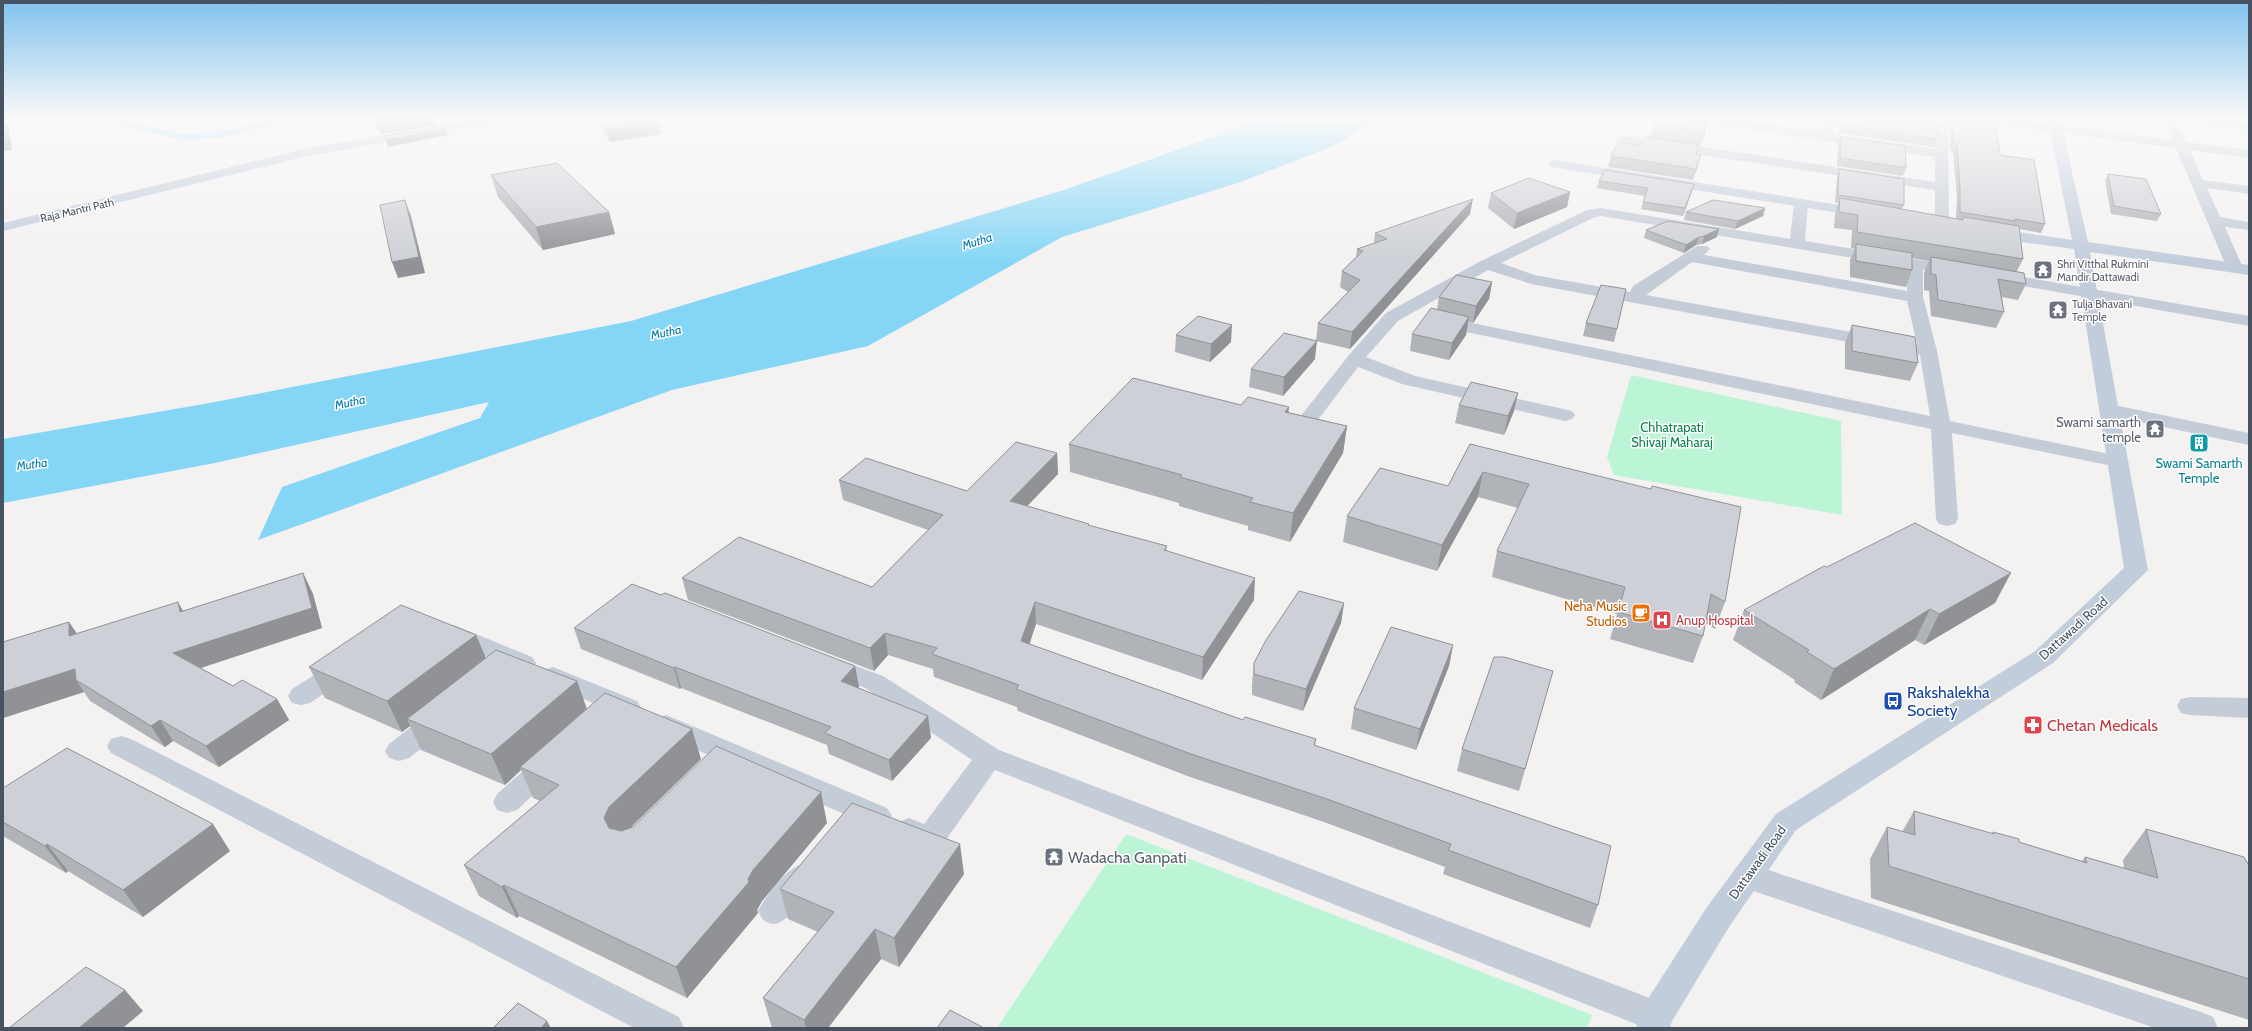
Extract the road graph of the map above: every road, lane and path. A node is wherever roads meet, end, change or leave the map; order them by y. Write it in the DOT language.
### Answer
graph roads {
  1 [pos="195,167"];
  2 [pos="247,167"];
  3 [pos="1576,167"];
  4 [pos="1810,167"];
  5 [pos="1942,167"];
  6 [pos="2064,167"];
  7 [pos="2191,167"];
  8 [pos="2198,183"];
  9 [pos="1942,187"];
  10 [pos="2249,190"];
  11 [pos="1801,203"];
  12 [pos="1879,215"];
  13 [pos="3,216"];
  14 [pos="2215,221"];
  15 [pos="1926,223"];
  16 [pos="1942,225"];
  17 [pos="2249,226"];
  18 [pos="3,227"];
  19 [pos="1957,228"];
  20 [pos="1981,231"];
  21 [pos="1728,232"];
  22 [pos="1797,244"];
  23 [pos="2081,247"];
  24 [pos="1690,257"];
  25 [pos="1487,264"];
  26 [pos="1915,264"];
  27 [pos="2242,269"];
  28 [pos="2089,293"];
  29 [pos="1915,297"];
  30 [pos="1636,299"];
  31 [pos="1405,310"];
  32 [pos="2249,321"];
  33 [pos="1928,350"];
  34 [pos="1356,359"];
  35 [pos="2109,410"];
  36 [pos="1565,415"];
  37 [pos="1310,417"];
  38 [pos="1941,424"];
  39 [pos="2249,439"];
  40 [pos="2117,461"];
  41 [pos="1947,519"];
  42 [pos="433,624"];
  43 [pos="367,653"];
  44 [pos="802,654"];
  45 [pos="301,696"];
  46 [pos="460,703"];
  47 [pos="617,703"];
  48 [pos="2190,706"];
  49 [pos="2249,708"];
  50 [pos="594,724"];
  51 [pos="121,746"];
  52 [pos="565,750"];
  53 [pos="399,751"];
  54 [pos="729,752"];
  55 [pos="989,757"];
  56 [pos="708,773"];
  57 [pos="507,802"];
  58 [pos="858,808"];
  59 [pos="839,832"];
  60 [pos="819,857"];
  61 [pos="1747,876"];
  62 [pos="774,911"];
  63 [pos="1654,1022"];
  64 [pos="668,1028"];
  65 [pos="2201,1028"];
  1 -- 13 [label="street, Raja Mantri Path"];
  2 -- 18 [label="street, Raja Mantri Path"];
  3 -- 11 [label="street"];
  4 -- 9 [label="street"];
  5 -- 9 [label="street"];
  6 -- 23 [label="street, Dattawadi Road"];
  7 -- 8 [label="street"];
  8 -- 10 [label="street"];
  8 -- 14 [label="street"];
  9 -- 16 [label="street"];
  11 -- 12 [label="street"];
  11 -- 22 [label="street"];
  14 -- 17 [label="street"];
  14 -- 27 [label="street"];
  15 -- 16 [label="street"];
  16 -- 19 [label="street"];
  20 -- 23 [label="street"];
  21 -- 22 [label="street"];
  21 -- 24 [label="street"];
  21 -- 25 [label="street"];
  22 -- 26 [label="street"];
  23 -- 27 [label="street"];
  23 -- 28 [label="street, Dattawadi Road"];
  24 -- 29 [label="street"];
  24 -- 30 [label="street"];
  25 -- 30 [label="street"];
  25 -- 31 [label="street"];
  26 -- 28 [label="street"];
  26 -- 29 [label="street"];
  28 -- 32 [label="street"];
  28 -- 35 [label="street, Dattawadi Road"];
  29 -- 33 [label="street"];
  30 -- 33 [label="street"];
  31 -- 34 [label="street"];
  31 -- 38 [label="street"];
  33 -- 38 [label="street"];
  34 -- 36 [label="street"];
  34 -- 37 [label="street"];
  35 -- 39 [label="street"];
  35 -- 40 [label="street, Dattawadi Road"];
  38 -- 40 [label="street"];
  38 -- 41 [label="street"];
  40 -- 61 [label="street, Dattawadi Road"];
  42 -- 47 [label="street"];
  43 -- 45 [label="street"];
  44 -- 55 [label="street"];
  46 -- 53 [label="street"];
  47 -- 50 [label="street"];
  47 -- 54 [label="street"];
  48 -- 49 [label="street"];
  51 -- 64 [label="street"];
  52 -- 57 [label="street"];
  54 -- 56 [label="street"];
  54 -- 58 [label="street"];
  55 -- 58 [label="street"];
  55 -- 63 [label="street"];
  58 -- 59 [label="street"];
  60 -- 62 [label="street"];
  61 -- 63 [label="street, Dattawadi Road"];
  61 -- 65 [label="street"];
}
